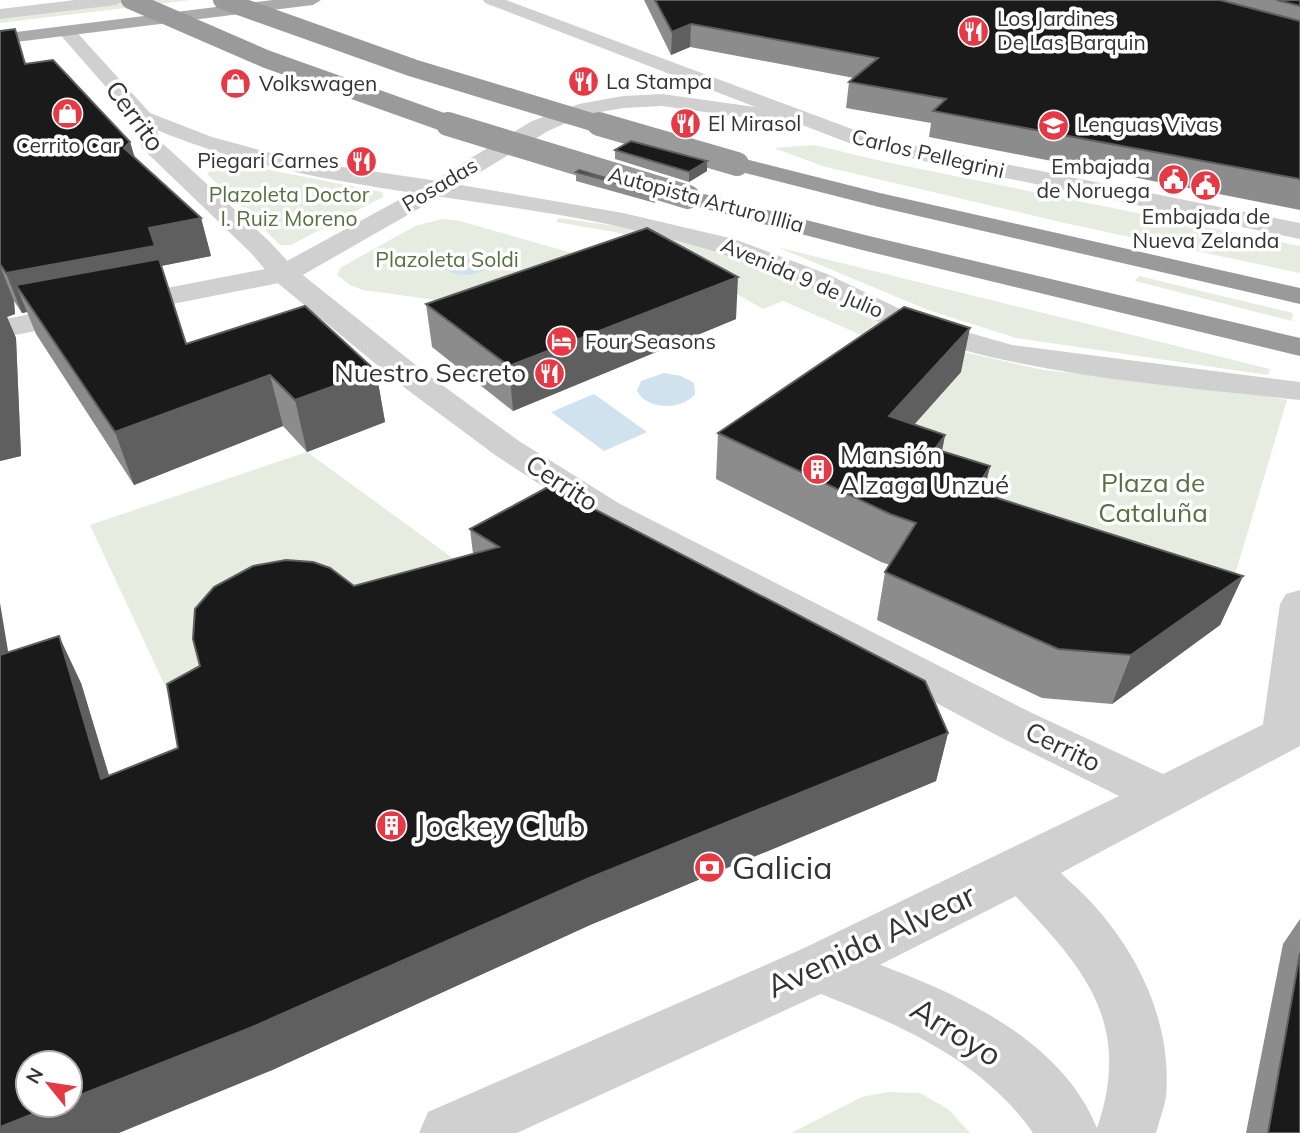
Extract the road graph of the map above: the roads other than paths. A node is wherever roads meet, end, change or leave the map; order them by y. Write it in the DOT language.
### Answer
graph roads {
  1 [pos="116,0"];
  2 [pos="130,0"];
  3 [pos="222,0"];
  4 [pos="313,0"];
  5 [pos="491,0"];
  6 [pos="0,14"];
  7 [pos="66,31"];
  8 [pos="0,39"];
  9 [pos="143,117"];
  10 [pos="805,120"];
  11 [pos="438,188"];
  12 [pos="1300,231"];
  13 [pos="284,274"];
  14 [pos="1300,296"];
  15 [pos="0,329"];
  16 [pos="1300,347"];
  17 [pos="1300,391"];
  18 [pos="1300,604"];
  19 [pos="1292,729"];
  20 [pos="1163,796"];
  21 [pos="1022,869"];
  22 [pos="819,968"];
  23 [pos="449,1133"];
  24 [pos="1069,1133"];
  25 [pos="1126,1133"];
  1 -- 6 [label="street"];
  2 -- 16 [label="highway, Autopista Arturo Illia, bridge"];
  3 -- 14 [label="highway, Autopista Arturo Illia, bridge"];
  4 -- 7 [label="main road"];
  5 -- 10 [label="street, Carlos Pellegrini"];
  7 -- 8 [label="main road"];
  7 -- 9 [label="street, Cerrito"];
  9 -- 11 [label="street, Avenida 9 de Julio"];
  9 -- 13 [label="street, Cerrito"];
  10 -- 11 [label="street, Posadas"];
  10 -- 12 [label="street, Carlos Pellegrini"];
  11 -- 13 [label="street, Posadas"];
  11 -- 17 [label="street, Avenida 9 de Julio"];
  13 -- 15 [label="street, Posadas"];
  13 -- 20 [label="street, Cerrito"];
  18 -- 19 [label="street"];
  19 -- 20 [label="street, Avenida Alvear"];
  20 -- 21 [label="street, Avenida Alvear"];
  21 -- 22 [label="street, Avenida Alvear"];
  21 -- 25 [label="street"];
  22 -- 23 [label="street, Avenida Alvear"];
  22 -- 24 [label="street, Arroyo"];
}
